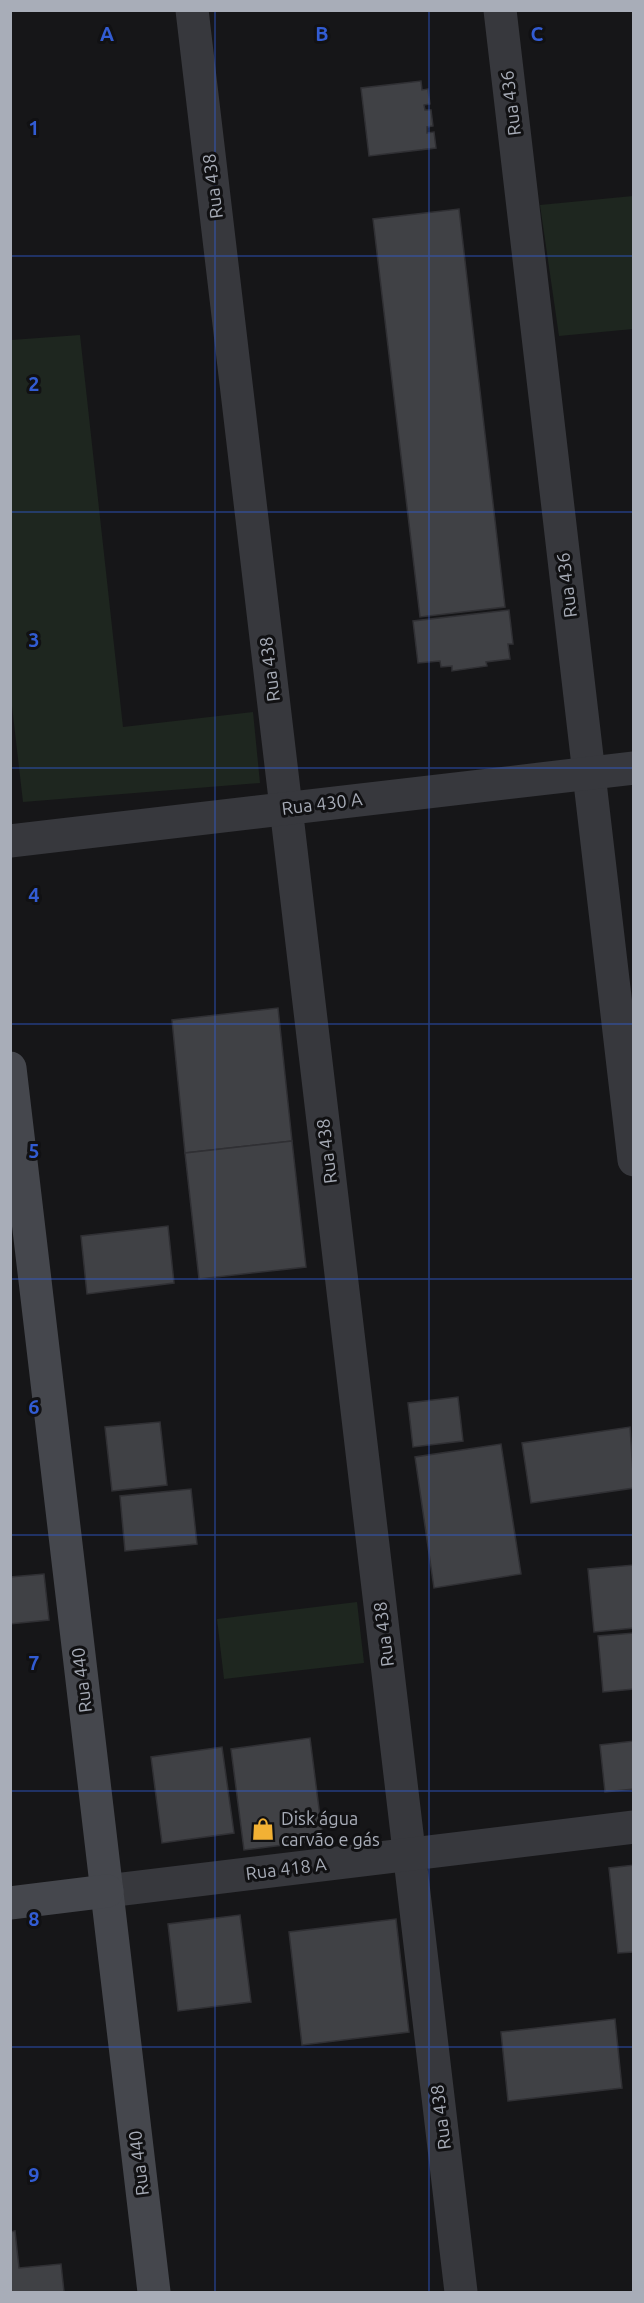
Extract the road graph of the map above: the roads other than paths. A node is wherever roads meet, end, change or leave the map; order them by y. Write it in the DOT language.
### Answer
graph roads {
  1 [pos="192,10"];
  2 [pos="500,10"];
  3 [pos="633,768"];
  4 [pos="589,774"];
  5 [pos="287,808"];
  6 [pos="10,841"];
  7 [pos="10,1068"];
  8 [pos="633,1160"];
  9 [pos="633,1827"];
  10 [pos="410,1854"];
  11 [pos="107,1891"];
  12 [pos="10,1903"];
  13 [pos="154,2292"];
  14 [pos="462,2292"];
  1 -- 5 [label="street, Rua 438"];
  2 -- 4 [label="street, Rua 436"];
  3 -- 4 [label="street, Rua 430 A"];
  4 -- 5 [label="street, Rua 430 A"];
  4 -- 8 [label="street, Rua 436"];
  5 -- 6 [label="street, Rua 430 A"];
  5 -- 10 [label="street, Rua 438"];
  7 -- 11 [label="main road, Rua 440"];
  9 -- 10 [label="street, Rua 418 A"];
  10 -- 11 [label="street, Rua 418 A"];
  10 -- 14 [label="street, Rua 438"];
  11 -- 12 [label="main road, Rua 418 A"];
  11 -- 13 [label="main road, Rua 440"];
}
